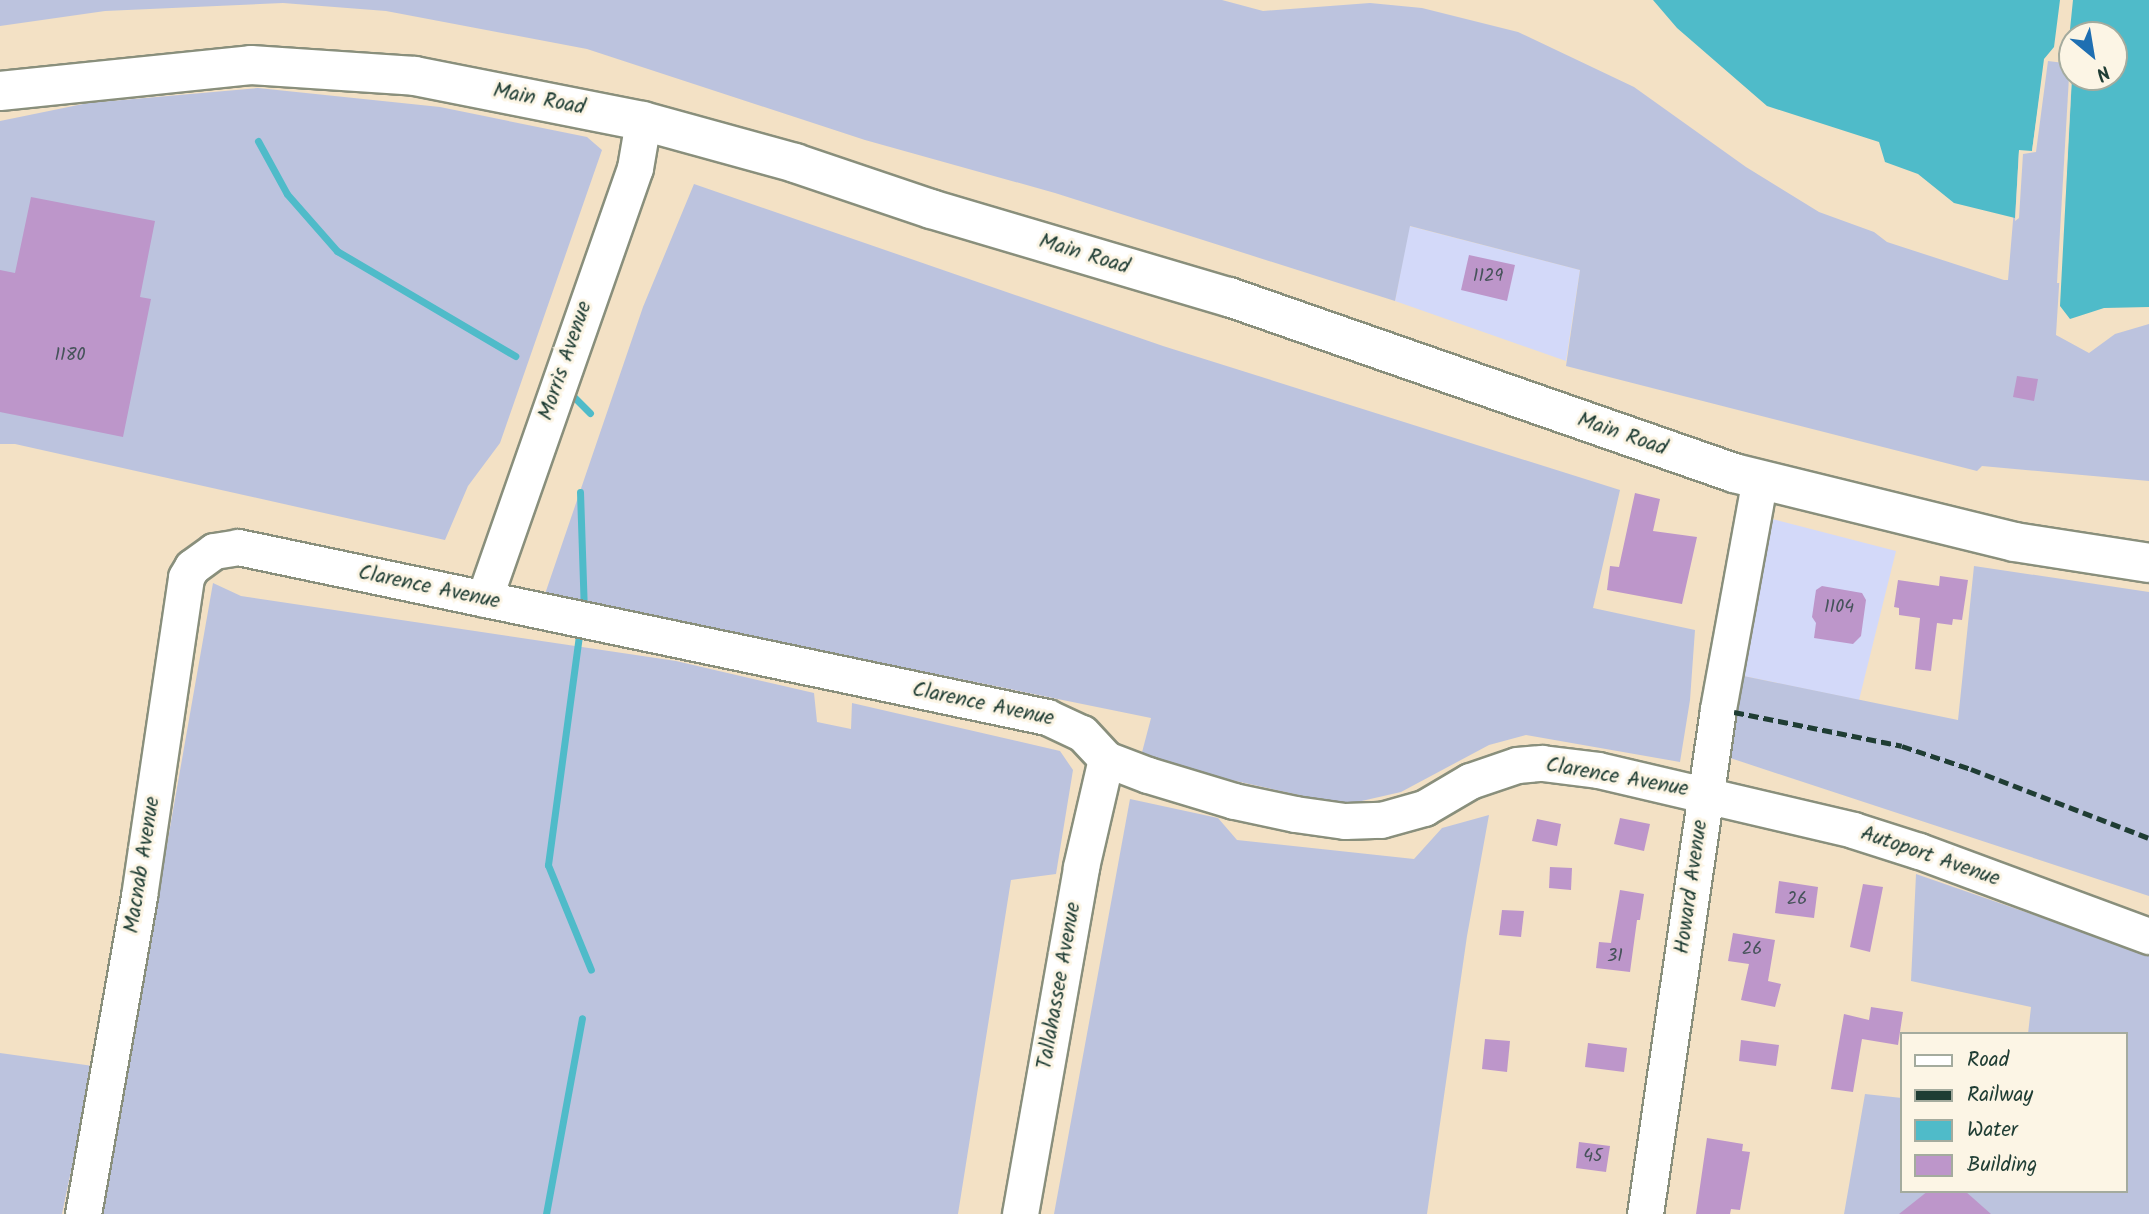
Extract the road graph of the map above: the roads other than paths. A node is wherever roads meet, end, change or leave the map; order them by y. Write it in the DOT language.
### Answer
graph roads {
  1 [pos="0,91"];
  2 [pos="643,121"];
  3 [pos="1760,479"];
  4 [pos="238,547"];
  5 [pos="2149,563"];
  6 [pos="484,599"];
  7 [pos="1106,759"];
  8 [pos="1706,794"];
  9 [pos="2149,936"];
  10 [pos="83,1214"];
  11 [pos="1020,1214"];
  12 [pos="1645,1214"];
  1 -- 2 [label="main road, Main Road"];
  2 -- 3 [label="main road, Main Road"];
  2 -- 6 [label="street, Morris Avenue"];
  3 -- 5 [label="main road, Main Road"];
  3 -- 8 [label="street, Howard Avenue"];
  4 -- 6 [label="street, Clarence Avenue"];
  4 -- 10 [label="street, Macnab Avenue"];
  6 -- 7 [label="street, Clarence Avenue"];
  7 -- 8 [label="street, Clarence Avenue"];
  7 -- 11 [label="street, Tallahassee Avenue"];
  8 -- 9 [label="street, Autoport Avenue"];
  8 -- 12 [label="street, Howard Avenue"];
}
